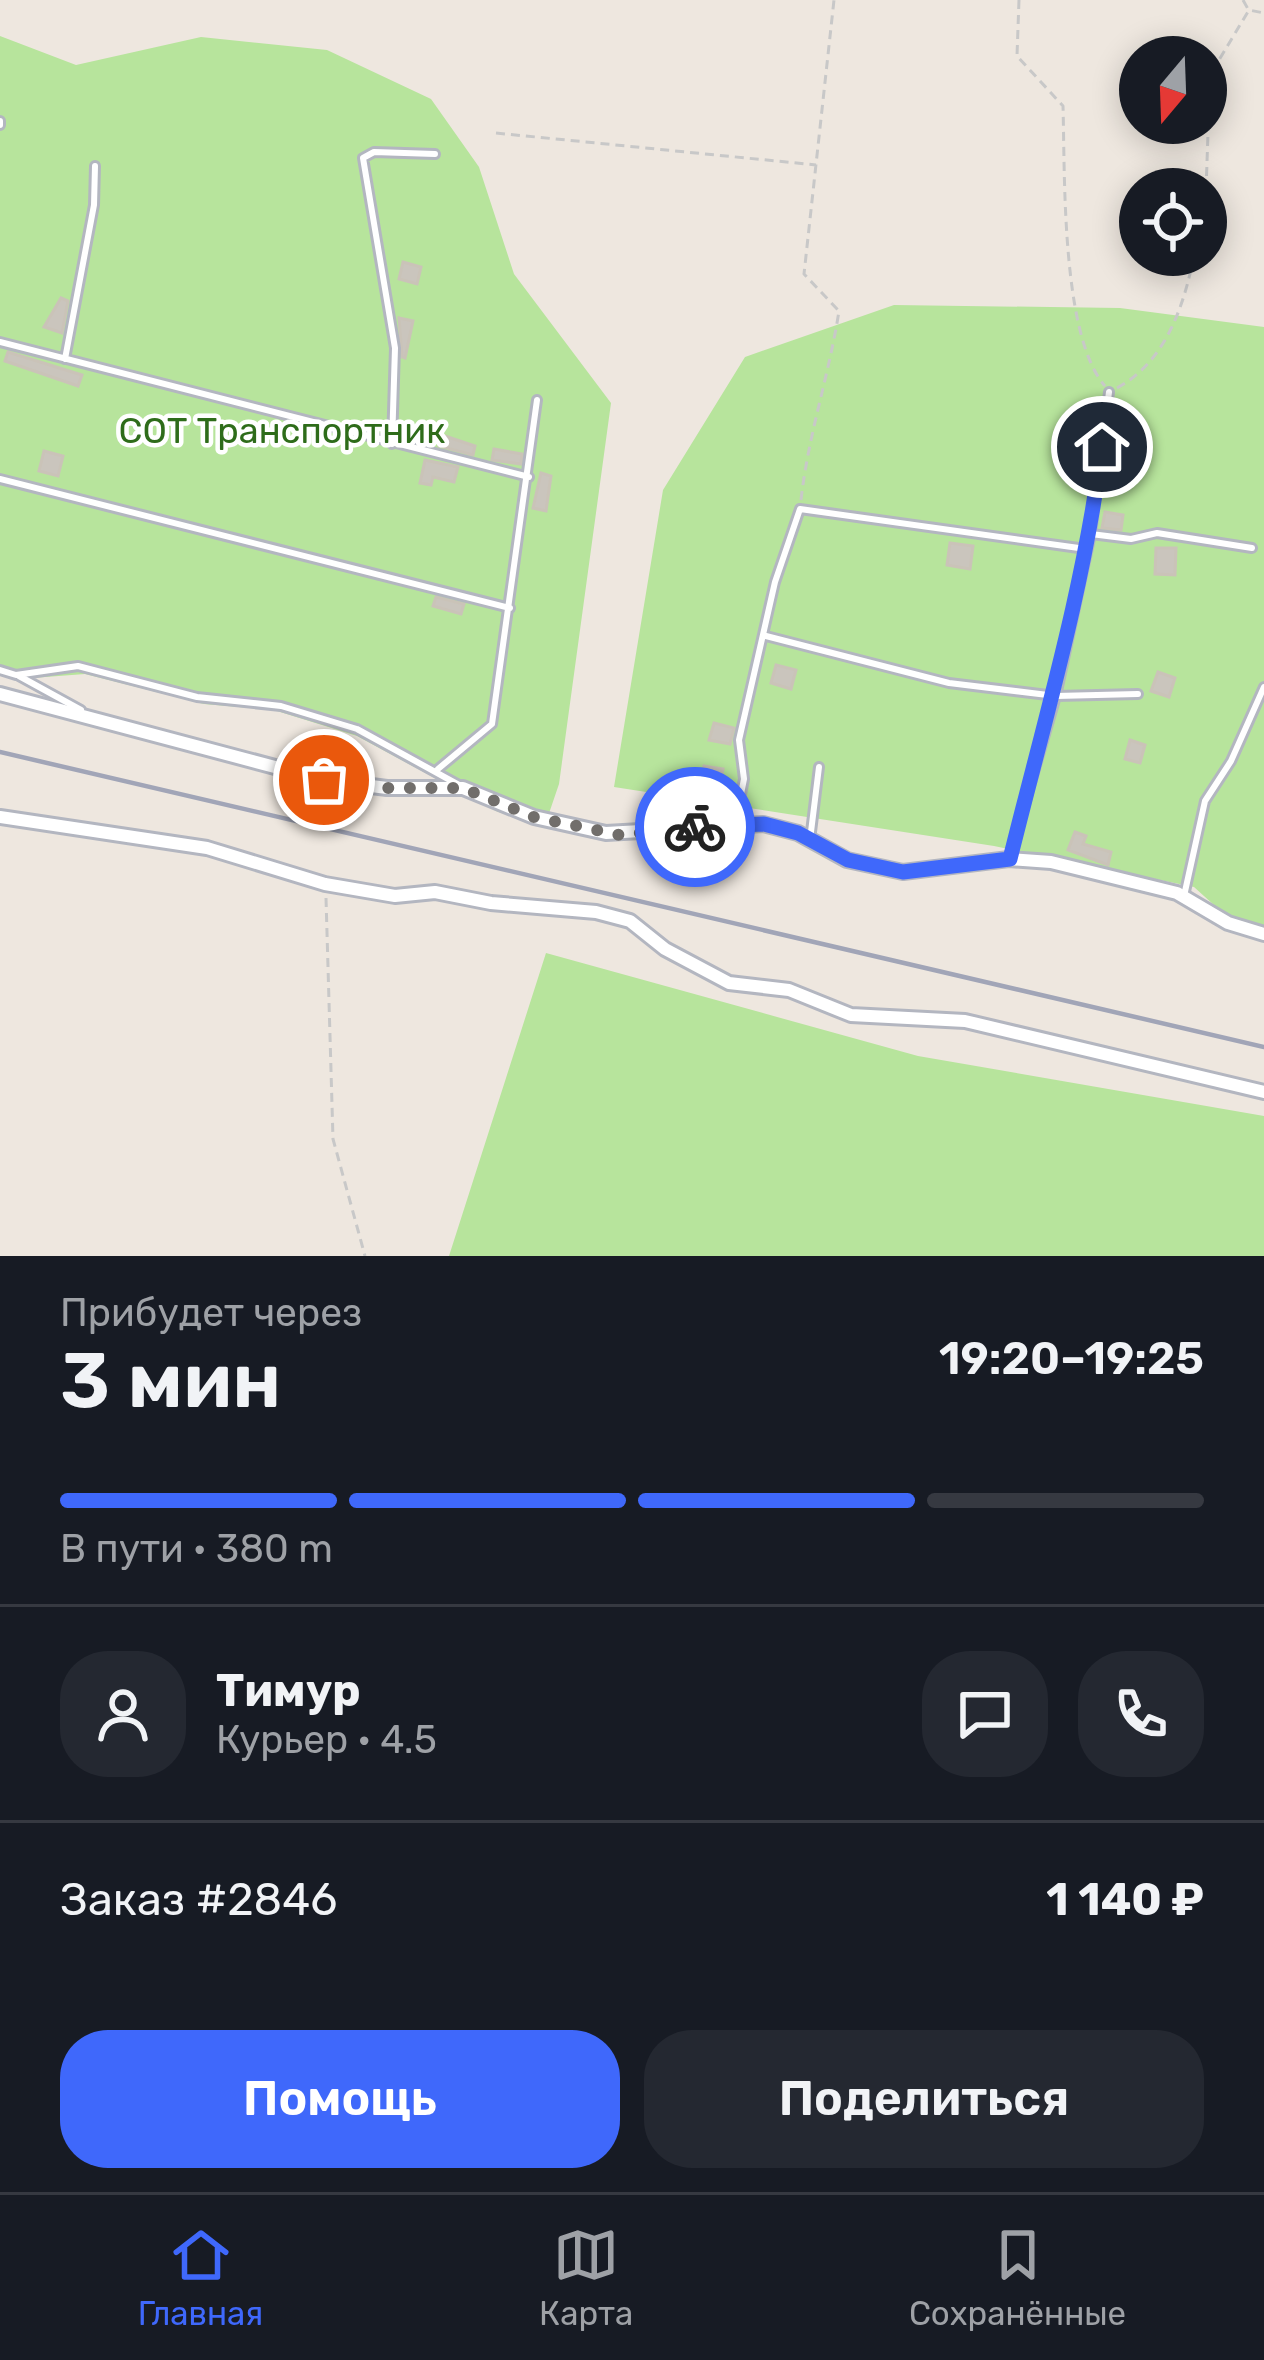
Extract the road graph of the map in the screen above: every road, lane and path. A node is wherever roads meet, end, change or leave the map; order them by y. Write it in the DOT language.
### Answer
graph roads {
  1 [pos="834,0"];
  2 [pos="1019,0"];
  3 [pos="1243,0"];
  4 [pos="1249,10"];
  5 [pos="1264,13"];
  6 [pos="496,133"];
  7 [pos="435,154"];
  8 [pos="815,165"];
  9 [pos="95,166"];
  10 [pos="1207,168"];
  11 [pos="1190,276"];
  12 [pos="0,342"];
  13 [pos="65,359"];
  14 [pos="1109,392"];
  15 [pos="537,400"];
  16 [pos="392,444"];
  17 [pos="529,477"];
  18 [pos="0,478"];
  19 [pos="800,509"];
  20 [pos="1091,534"];
  21 [pos="1252,548"];
  22 [pos="1086,549"];
  23 [pos="510,608"];
  24 [pos="766,636"];
  25 [pos="0,670"];
  26 [pos="16,675"];
  27 [pos="1264,687"];
  28 [pos="0,694"];
  29 [pos="1138,694"];
  30 [pos="1056,696"];
  31 [pos="92,716"];
  32 [pos="819,767"];
  33 [pos="437,770"];
  34 [pos="463,788"];
  35 [pos="0,817"];
  36 [pos="734,824"];
  37 [pos="810,840"];
  38 [pos="1010,859"];
  39 [pos="325,884"];
  40 [pos="1184,896"];
  41 [pos="1264,934"];
  42 [pos="1264,1092"];
  43 [pos="364,1256"];
  1 -- 8 [label="path"];
  2 -- 14 [label="path"];
  3 -- 4 [label="path"];
  4 -- 5 [label="path"];
  4 -- 10 [label="path"];
  6 -- 8 [label="path"];
  7 -- 16 [label="lane"];
  8 -- 19 [label="path"];
  9 -- 13 [label="lane"];
  11 -- 14 [label="path"];
  12 -- 13 [label="lane"];
  13 -- 16 [label="lane"];
  14 -- 20 [label="lane"];
  15 -- 17 [label="lane"];
  16 -- 17 [label="lane"];
  17 -- 23 [label="lane"];
  18 -- 23 [label="lane"];
  19 -- 22 [label="lane"];
  19 -- 24 [label="lane"];
  20 -- 21 [label="lane"];
  20 -- 22 [label="lane"];
  22 -- 30 [label="lane"];
  23 -- 33 [label="lane"];
  24 -- 30 [label="lane"];
  24 -- 36 [label="lane"];
  25 -- 26 [label="lane"];
  26 -- 31 [label="lane"];
  26 -- 33 [label="lane"];
  27 -- 40 [label="lane"];
  28 -- 31 [label="street"];
  29 -- 30 [label="lane"];
  30 -- 38 [label="lane"];
  31 -- 34 [label="street"];
  32 -- 37 [label="lane"];
  33 -- 34 [label="lane"];
  34 -- 36 [label="street"];
  35 -- 39 [label="street"];
  36 -- 37 [label="street"];
  37 -- 38 [label="street"];
  38 -- 40 [label="street"];
  39 -- 42 [label="street"];
  39 -- 43 [label="path"];
  40 -- 41 [label="street"];
}
